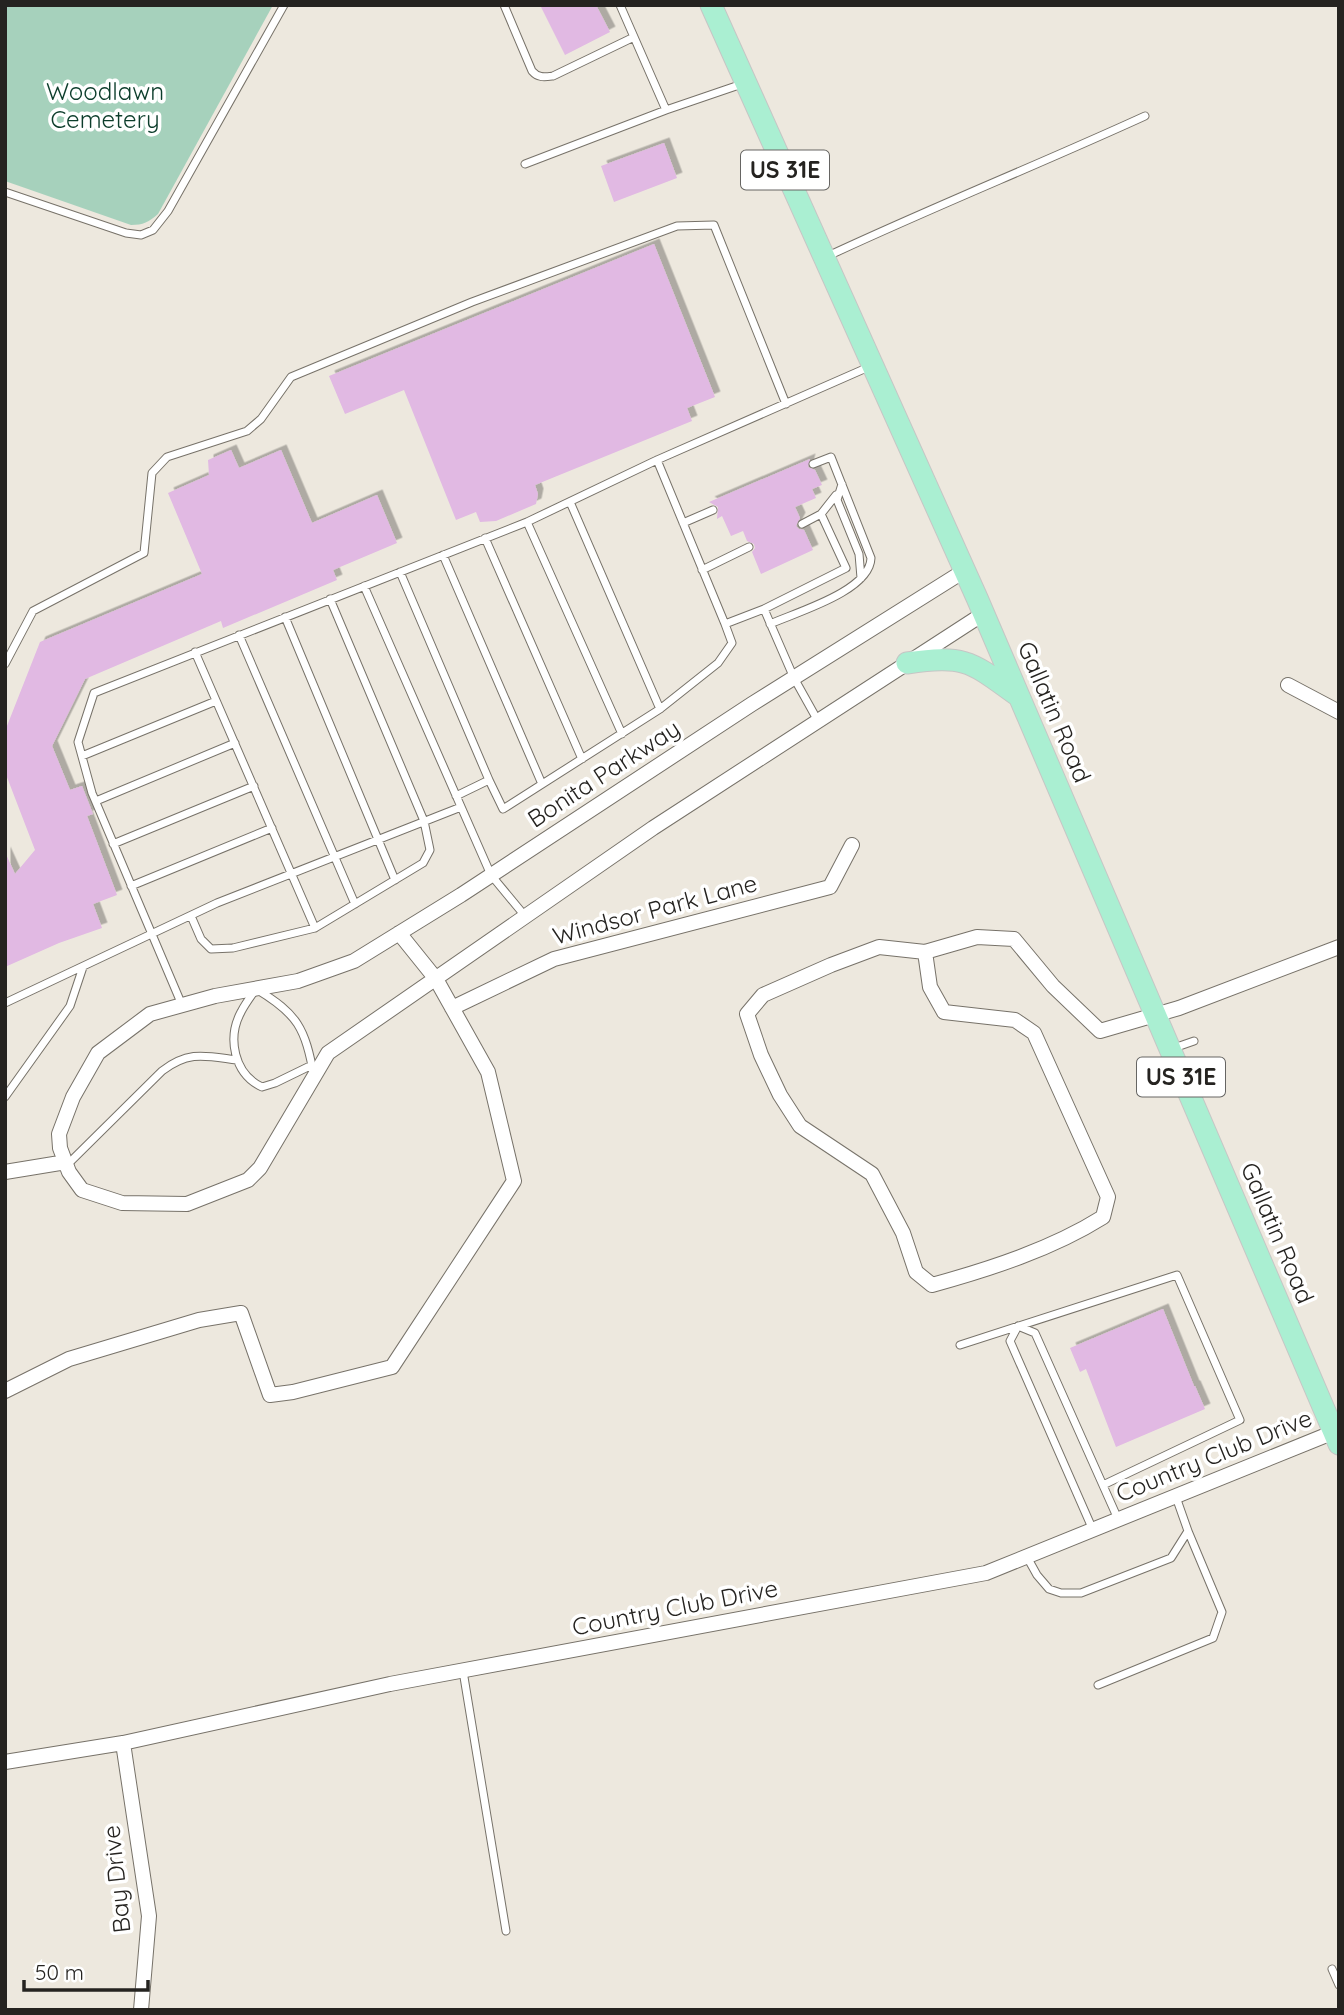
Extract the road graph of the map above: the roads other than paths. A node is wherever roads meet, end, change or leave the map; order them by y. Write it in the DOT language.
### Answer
graph roads {
  1 [pos="284,5"];
  2 [pos="504,5"];
  3 [pos="620,5"];
  4 [pos="711,5"];
  5 [pos="722,5"];
  6 [pos="723,33"];
  7 [pos="634,37"];
  8 [pos="745,83"];
  9 [pos="666,110"];
  10 [pos="1145,116"];
  11 [pos="525,164"];
  12 [pos="5,192"];
  13 [pos="824,258"];
  14 [pos="872,366"];
  15 [pos="786,404"];
  16 [pos="657,460"];
  17 [pos="813,464"];
  18 [pos="842,484"];
  19 [pos="836,495"];
  20 [pos="570,502"];
  21 [pos="713,510"];
  22 [pos="821,514"];
  23 [pos="527,522"];
  24 [pos="683,523"];
  25 [pos="802,524"];
  26 [pos="485,538"];
  27 [pos="750,547"];
  28 [pos="443,555"];
  29 [pos="702,570"];
  30 [pos="964,571"];
  31 [pos="400,572"];
  32 [pos="861,578"];
  33 [pos="363,586"];
  34 [pos="330,599"];
  35 [pos="764,609"];
  36 [pos="983,614"];
  37 [pos="285,617"];
  38 [pos="770,624"];
  39 [pos="725,625"];
  40 [pos="239,635"];
  41 [pos="195,652"];
  42 [pos="907,663"];
  43 [pos="5,664"];
  44 [pos="794,678"];
  45 [pos="1288,685"];
  46 [pos="1018,695"];
  47 [pos="216,701"];
  48 [pos="660,709"];
  49 [pos="1339,712"];
  50 [pos="818,721"];
  51 [pos="622,734"];
  52 [pos="235,743"];
  53 [pos="82,755"];
  54 [pos="582,759"];
  55 [pos="489,780"];
  56 [pos="542,784"];
  57 [pos="254,786"];
  58 [pos="456,796"];
  59 [pos="96,802"];
  60 [pos="461,807"];
  61 [pos="424,821"];
  62 [pos="272,828"];
  63 [pos="379,839"];
  64 [pos="113,844"];
  65 [pos="852,845"];
  66 [pos="335,856"];
  67 [pos="292,873"];
  68 [pos="491,875"];
  69 [pos="396,880"];
  70 [pos="131,886"];
  71 [pos="355,904"];
  72 [pos="191,916"];
  73 [pos="526,916"];
  74 [pos="315,928"];
  75 [pos="399,933"];
  76 [pos="152,935"];
  77 [pos="1339,947"];
  78 [pos="925,952"];
  79 [pos="83,967"];
  80 [pos="436,978"];
  81 [pos="256,989"];
  82 [pos="5,1003"];
  83 [pos="182,1005"];
  84 [pos="452,1008"];
  85 [pos="1156,1016"];
  86 [pos="1194,1041"];
  87 [pos="1170,1049"];
  88 [pos="237,1060"];
  89 [pos="313,1071"];
  90 [pos="5,1097"];
  91 [pos="66,1164"];
  92 [pos="5,1172"];
  93 [pos="1018,1326"];
  94 [pos="960,1345"];
  95 [pos="5,1391"];
  96 [pos="1337,1435"];
  97 [pos="1103,1485"];
  98 [pos="1176,1496"];
  99 [pos="1119,1519"];
  100 [pos="1093,1530"];
  101 [pos="1188,1531"];
  102 [pos="1027,1556"];
  103 [pos="463,1671"];
  104 [pos="1098,1685"];
  105 [pos="123,1743"];
  106 [pos="5,1762"];
  107 [pos="506,1931"];
  108 [pos="1332,1969"];
  109 [pos="1339,1985"];
  110 [pos="141,2010"];
  1 -- 12 [label="lane"];
  2 -- 7 [label="lane"];
  3 -- 7 [label="lane"];
  4 -- 6 [label="main road, Gallatin Road / US 31E"];
  5 -- 6 [label="main road"];
  6 -- 8 [label="main road, Gallatin Road / US 31E"];
  7 -- 9 [label="lane"];
  8 -- 9 [label="lane"];
  8 -- 13 [label="main road, Gallatin Road / US 31E"];
  9 -- 11 [label="lane"];
  10 -- 13 [label="lane"];
  13 -- 14 [label="main road, Gallatin Road / US 31E"];
  14 -- 15 [label="lane"];
  14 -- 30 [label="main road, Gallatin Road / US 31E"];
  15 -- 16 [label="lane"];
  15 -- 43 [label="lane"];
  16 -- 20 [label="lane"];
  16 -- 24 [label="lane"];
  17 -- 18 [label="lane"];
  18 -- 19 [label="lane"];
  18 -- 32 [label="lane"];
  19 -- 22 [label="lane"];
  19 -- 32 [label="lane"];
  20 -- 23 [label="lane"];
  20 -- 48 [label="lane"];
  21 -- 24 [label="lane"];
  22 -- 25 [label="lane"];
  22 -- 35 [label="lane"];
  23 -- 26 [label="lane"];
  23 -- 51 [label="lane"];
  24 -- 29 [label="lane"];
  26 -- 28 [label="lane"];
  26 -- 54 [label="lane"];
  27 -- 29 [label="lane"];
  28 -- 31 [label="lane"];
  28 -- 56 [label="lane"];
  29 -- 39 [label="lane"];
  30 -- 36 [label="main road, Gallatin Road / US 31E"];
  30 -- 44 [label="street, Bonita Parkway"];
  31 -- 33 [label="lane"];
  31 -- 55 [label="lane"];
  32 -- 38 [label="lane"];
  33 -- 34 [label="lane"];
  33 -- 58 [label="lane"];
  34 -- 37 [label="lane"];
  34 -- 61 [label="lane"];
  35 -- 38 [label="lane"];
  35 -- 39 [label="lane"];
  36 -- 42 [label="street, Bonita Parkway"];
  36 -- 46 [label="main road, Gallatin Road / US 31E"];
  37 -- 40 [label="lane"];
  37 -- 63 [label="lane"];
  38 -- 44 [label="lane"];
  39 -- 48 [label="lane"];
  40 -- 41 [label="lane"];
  40 -- 66 [label="lane"];
  41 -- 47 [label="lane"];
  41 -- 53 [label="lane"];
  42 -- 46 [label="main road"];
  42 -- 50 [label="street, Bonita Parkway"];
  44 -- 50 [label="lane"];
  44 -- 68 [label="street, Bonita Parkway"];
  45 -- 49 [label="street"];
  46 -- 85 [label="main road, Gallatin Road / US 31E"];
  47 -- 52 [label="lane"];
  47 -- 53 [label="lane"];
  48 -- 51 [label="lane"];
  50 -- 73 [label="street, Bonita Parkway"];
  51 -- 54 [label="lane"];
  52 -- 57 [label="lane"];
  52 -- 59 [label="lane"];
  53 -- 59 [label="lane"];
  54 -- 56 [label="lane"];
  55 -- 56 [label="lane"];
  55 -- 58 [label="lane"];
  57 -- 62 [label="lane"];
  57 -- 64 [label="lane"];
  58 -- 60 [label="lane"];
  59 -- 64 [label="lane"];
  60 -- 61 [label="lane"];
  60 -- 68 [label="lane"];
  61 -- 63 [label="lane"];
  61 -- 69 [label="lane"];
  62 -- 67 [label="lane"];
  62 -- 70 [label="lane"];
  63 -- 66 [label="lane"];
  63 -- 69 [label="lane"];
  64 -- 70 [label="lane"];
  65 -- 84 [label="street, Windsor Park Lane"];
  66 -- 67 [label="lane"];
  66 -- 71 [label="lane"];
  67 -- 72 [label="lane"];
  67 -- 74 [label="lane"];
  68 -- 73 [label="lane"];
  68 -- 75 [label="street, Bonita Parkway"];
  69 -- 71 [label="lane"];
  70 -- 76 [label="lane"];
  71 -- 74 [label="lane"];
  72 -- 74 [label="lane"];
  72 -- 76 [label="lane"];
  73 -- 80 [label="street, Bonita Parkway"];
  75 -- 80 [label="street"];
  75 -- 81 [label="street, Bonita Parkway"];
  76 -- 79 [label="lane"];
  76 -- 83 [label="lane"];
  77 -- 85 [label="street"];
  78 -- 78 [label="street"];
  78 -- 85 [label="street"];
  79 -- 82 [label="lane"];
  79 -- 90 [label="lane"];
  80 -- 84 [label="street"];
  80 -- 89 [label="street, Bonita Parkway"];
  81 -- 83 [label="street, Bonita Parkway"];
  81 -- 88 [label="lane"];
  81 -- 89 [label="lane"];
  83 -- 91 [label="street, Bonita Parkway"];
  84 -- 95 [label="street"];
  85 -- 87 [label="main road, Gallatin Road / US 31E"];
  86 -- 87 [label="lane"];
  87 -- 96 [label="main road, Gallatin Road / US 31E"];
  88 -- 89 [label="lane"];
  88 -- 91 [label="lane"];
  89 -- 91 [label="street, Bonita Parkway"];
  91 -- 92 [label="street"];
  93 -- 94 [label="lane"];
  93 -- 97 [label="lane"];
  93 -- 97 [label="lane"];
  93 -- 100 [label="lane"];
  96 -- 98 [label="street, Country Club Drive"];
  97 -- 99 [label="lane"];
  98 -- 99 [label="street, Country Club Drive"];
  98 -- 101 [label="lane"];
  99 -- 100 [label="street, Country Club Drive"];
  100 -- 102 [label="street, Country Club Drive"];
  101 -- 102 [label="lane"];
  101 -- 104 [label="lane"];
  102 -- 103 [label="street, Country Club Drive"];
  103 -- 105 [label="street, Country Club Drive"];
  103 -- 107 [label="lane"];
  105 -- 106 [label="street, Country Club Drive"];
  105 -- 110 [label="street, Bay Drive"];
  108 -- 109 [label="lane"];
}
